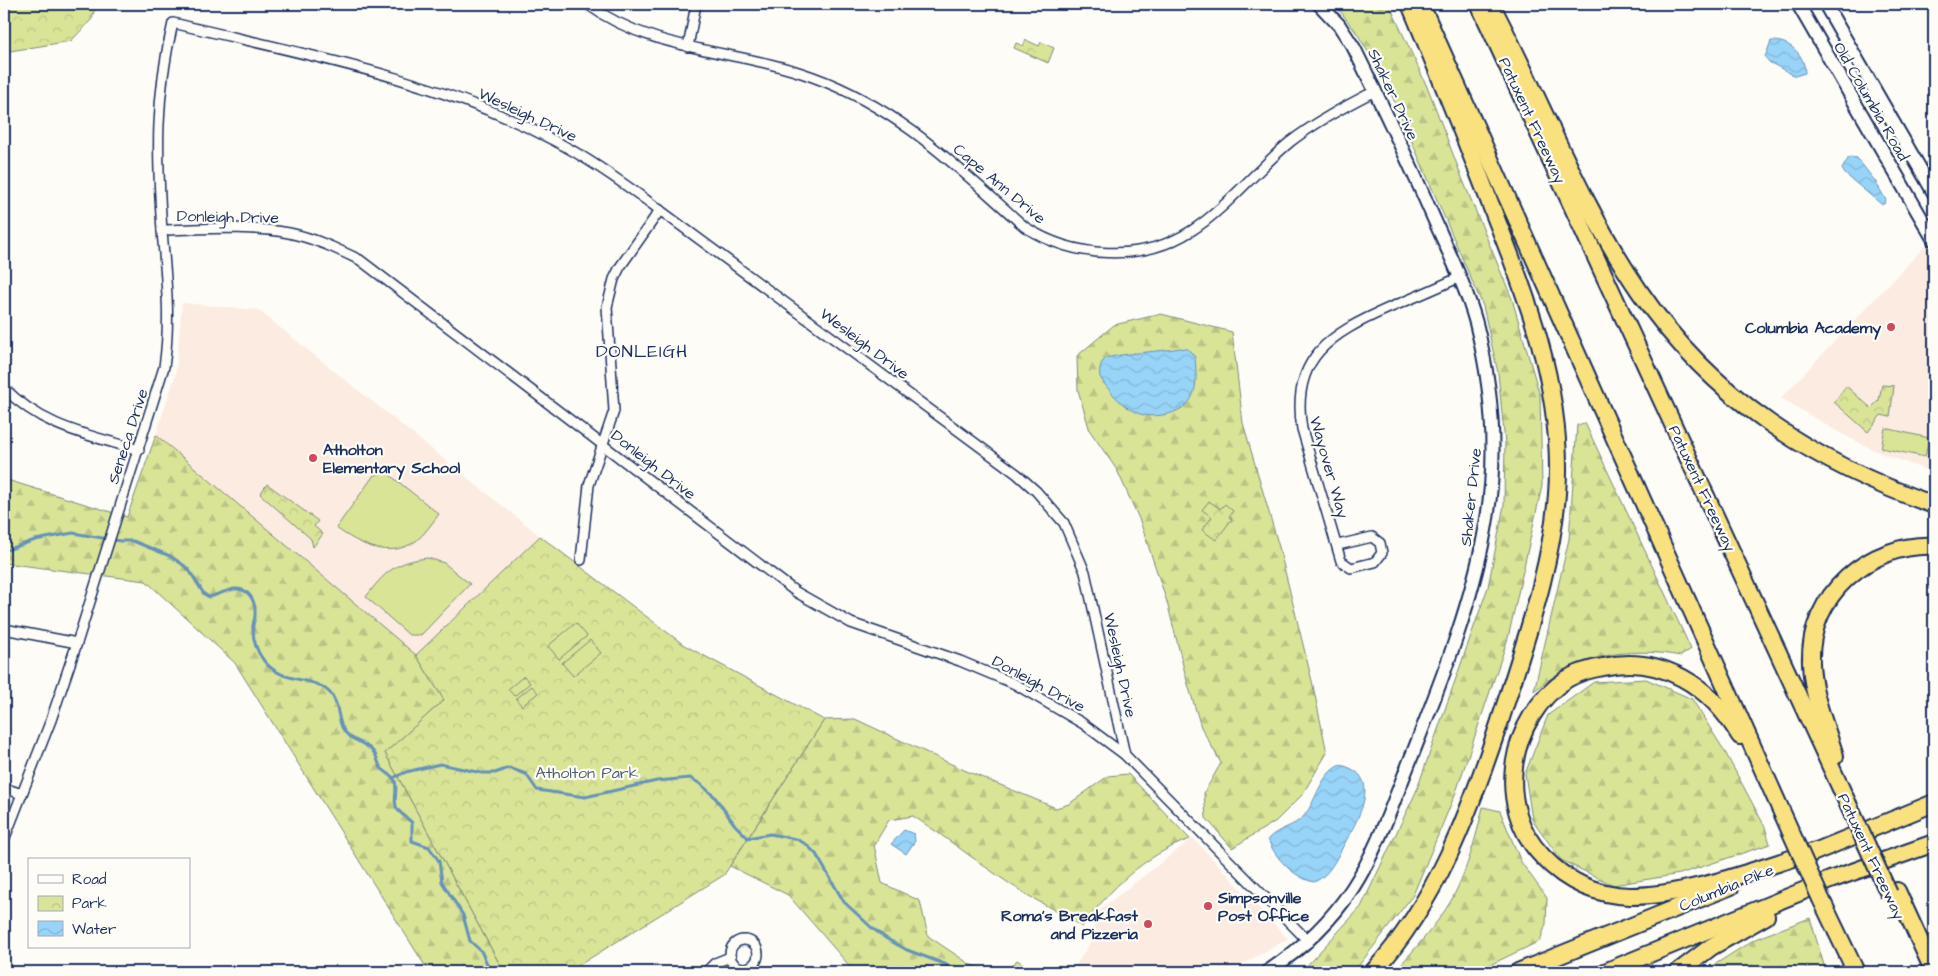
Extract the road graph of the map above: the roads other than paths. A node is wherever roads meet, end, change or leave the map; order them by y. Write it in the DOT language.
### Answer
graph roads {
  1 [pos="587,4"];
  2 [pos="696,4"];
  3 [pos="1319,4"];
  4 [pos="1410,4"];
  5 [pos="1420,4"];
  6 [pos="1479,4"];
  7 [pos="1490,4"];
  8 [pos="1798,4"];
  9 [pos="1825,4"];
  10 [pos="173,23"];
  11 [pos="688,48"];
  12 [pos="1375,91"];
  13 [pos="1934,193"];
  14 [pos="660,210"];
  15 [pos="162,230"];
  16 [pos="1934,240"];
  17 [pos="1460,277"];
  18 [pos="4,388"];
  19 [pos="603,443"];
  20 [pos="139,450"];
  21 [pos="1934,505"];
  22 [pos="1723,530"];
  23 [pos="1338,546"];
  24 [pos="1934,546"];
  25 [pos="581,560"];
  26 [pos="4,629"];
  27 [pos="77,643"];
  28 [pos="1125,755"];
  29 [pos="1835,756"];
  30 [pos="4,788"];
  31 [pos="1934,793"];
  32 [pos="22,794"];
  33 [pos="1852,802"];
  34 [pos="1934,803"];
  35 [pos="1780,808"];
  36 [pos="1874,827"];
  37 [pos="4,840"];
  38 [pos="1934,843"];
  39 [pos="1934,847"];
  40 [pos="1816,851"];
  41 [pos="1911,853"];
  42 [pos="1830,880"];
  43 [pos="1893,892"];
  44 [pos="1821,899"];
  45 [pos="1918,938"];
  46 [pos="1309,942"];
  47 [pos="730,957"];
  48 [pos="1934,966"];
  49 [pos="706,972"];
  50 [pos="1267,972"];
  51 [pos="1373,972"];
  52 [pos="1518,972"];
  53 [pos="1604,972"];
  54 [pos="1678,972"];
  55 [pos="1849,972"];
  56 [pos="1856,972"];
  57 [pos="1925,972"];
  58 [pos="1934,972"];
  1 -- 11 [label="street, Cape Ann Drive"];
  2 -- 11 [label="street"];
  3 -- 12 [label="street, Shaker Drive"];
  4 -- 51 [label="highway"];
  5 -- 35 [label="highway"];
  6 -- 22 [label="highway, Patuxent Freeway"];
  7 -- 21 [label="highway"];
  8 -- 16 [label="street, Old Columbia Road"];
  9 -- 13 [label="street, Old Columbia Road"];
  10 -- 14 [label="street, Wesleigh Drive"];
  10 -- 15 [label="street, Seneca Drive"];
  11 -- 12 [label="street, Cape Ann Drive"];
  12 -- 17 [label="street, Shaker Drive"];
  14 -- 19 [label="street"];
  14 -- 28 [label="street, Wesleigh Drive"];
  15 -- 19 [label="street, Donleigh Drive"];
  15 -- 20 [label="street, Seneca Drive"];
  17 -- 23 [label="street, Wayover Way"];
  17 -- 46 [label="street, Shaker Drive"];
  18 -- 20 [label="street"];
  19 -- 25 [label="street"];
  19 -- 28 [label="street, Donleigh Drive"];
  20 -- 27 [label="street, Seneca Drive"];
  22 -- 29 [label="highway"];
  22 -- 33 [label="highway, Patuxent Freeway"];
  23 -- 23 [label="street, Wayover Way"];
  24 -- 29 [label="highway"];
  26 -- 27 [label="street"];
  27 -- 32 [label="street, Seneca Drive"];
  28 -- 46 [label="street"];
  29 -- 33 [label="highway"];
  30 -- 32 [label="street"];
  31 -- 36 [label="highway"];
  32 -- 37 [label="street, Seneca Drive"];
  33 -- 43 [label="highway, Patuxent Freeway, bridge"];
  34 -- 36 [label="highway, Columbia Pike"];
  35 -- 40 [label="highway"];
  35 -- 44 [label="highway, bridge"];
  36 -- 40 [label="highway, Columbia Pike"];
  38 -- 41 [label="highway, Columbia Pike"];
  39 -- 41 [label="highway"];
  40 -- 52 [label="highway, Columbia Pike"];
  41 -- 42 [label="highway, Columbia Pike"];
  42 -- 53 [label="highway, Columbia Pike"];
  42 -- 54 [label="highway"];
  43 -- 45 [label="highway"];
  43 -- 57 [label="highway, Patuxent Freeway"];
  44 -- 55 [label="highway"];
  44 -- 56 [label="highway"];
  45 -- 48 [label="highway"];
  45 -- 58 [label="highway"];
  46 -- 50 [label="street, Shaker Drive"];
  47 -- 49 [label="street"];
}
